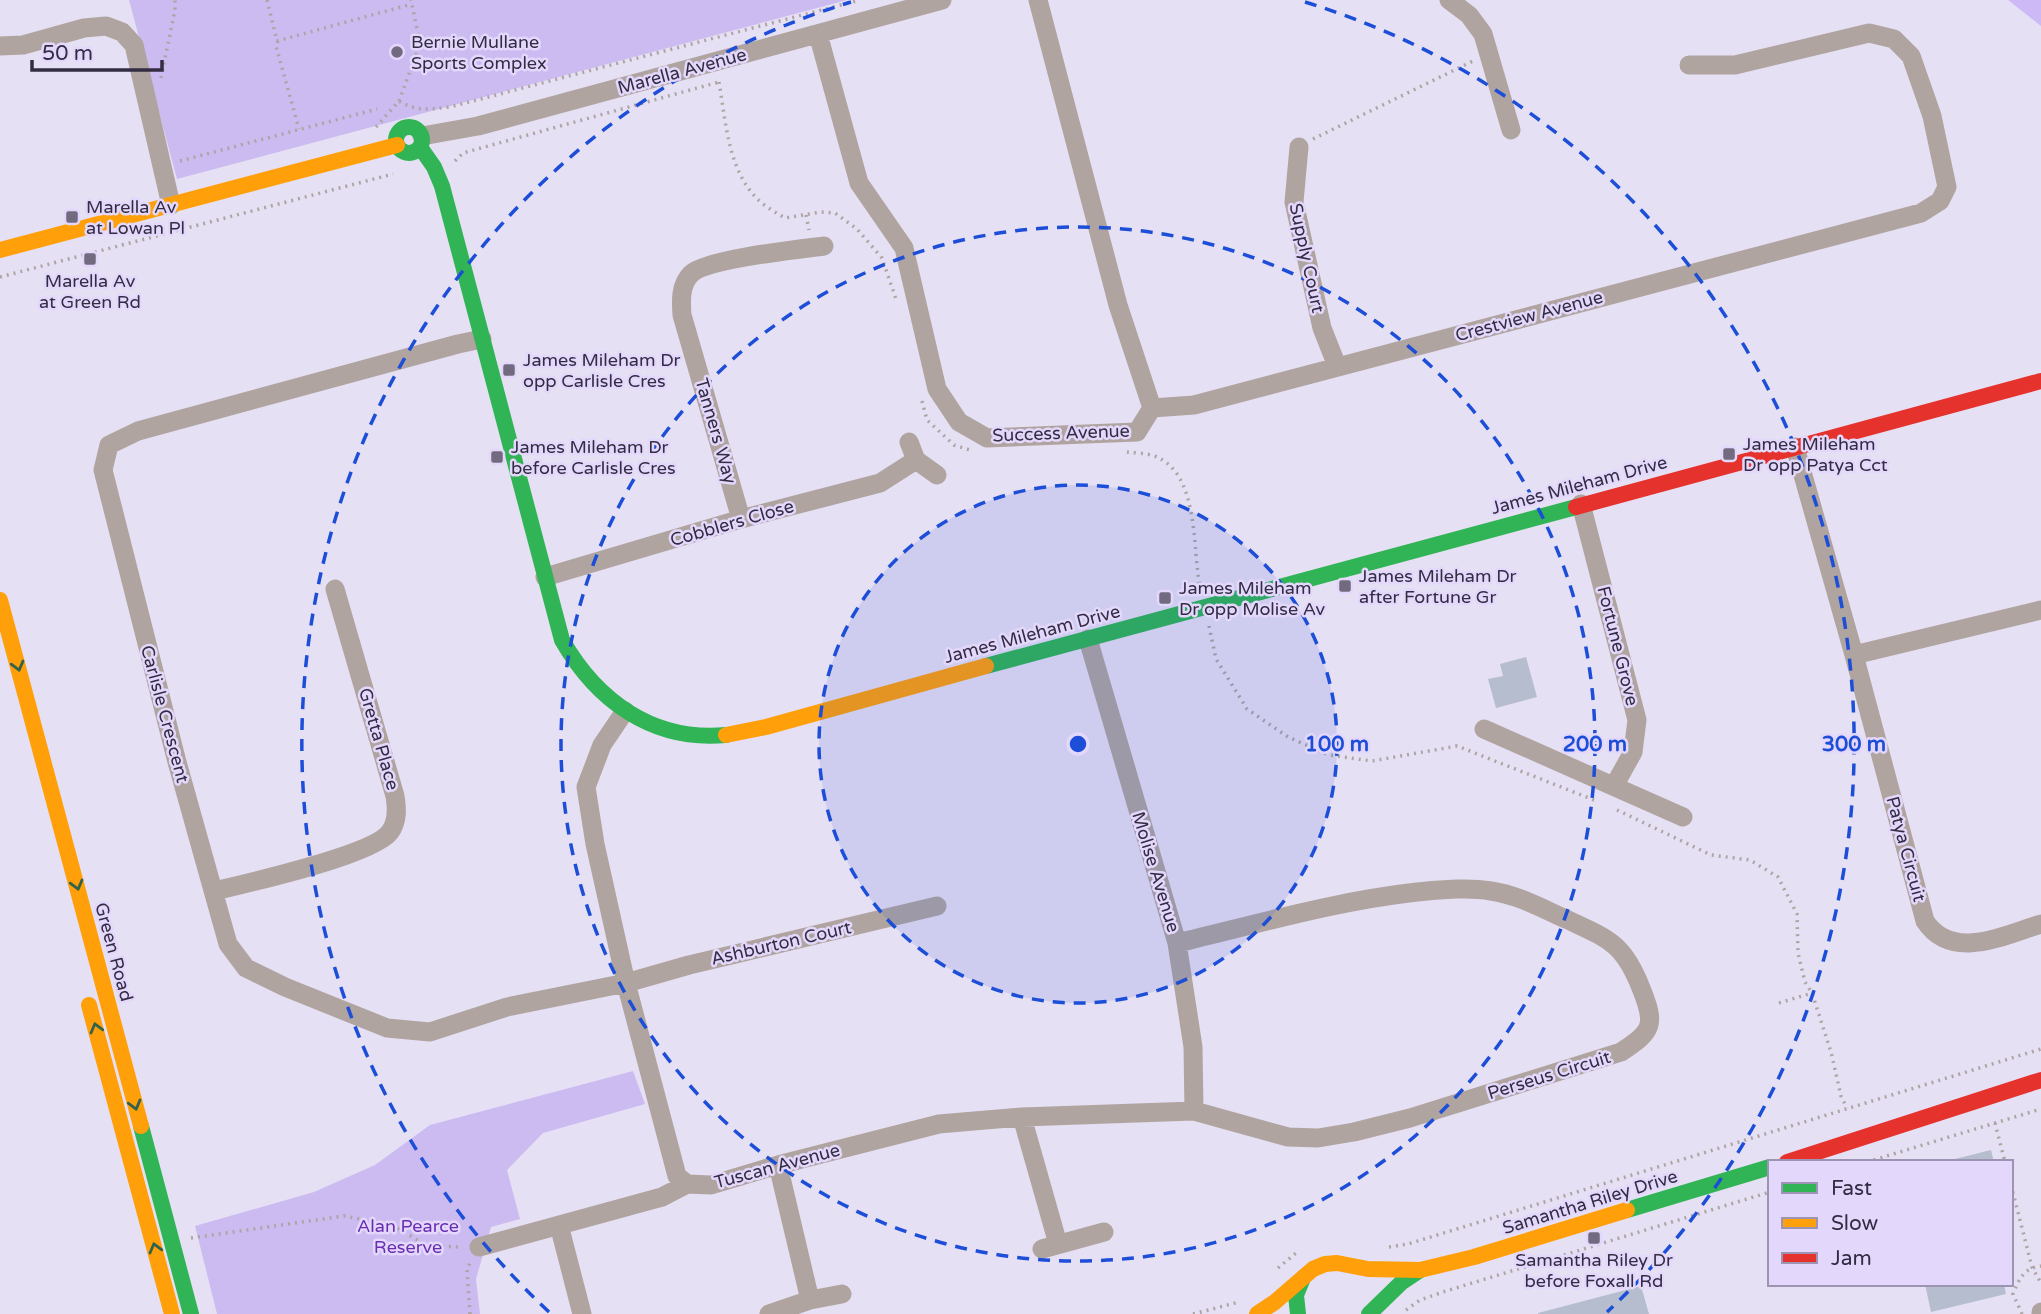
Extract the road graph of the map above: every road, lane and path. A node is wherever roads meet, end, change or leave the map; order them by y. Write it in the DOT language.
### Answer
graph roads {
  1 [pos="175,0"];
  2 [pos="267,0"];
  3 [pos="860,0"];
  4 [pos="942,0"];
  5 [pos="1038,0"];
  6 [pos="1449,0"];
  7 [pos="854,1"];
  8 [pos="412,2"];
  9 [pos="818,34"];
  10 [pos="278,41"];
  11 [pos="0,46"];
  12 [pos="1490,52"];
  13 [pos="1689,65"];
  14 [pos="160,82"];
  15 [pos="719,82"];
  16 [pos="399,101"];
  17 [pos="377,109"];
  18 [pos="299,130"];
  19 [pos="1511,130"];
  20 [pos="371,134"];
  21 [pos="421,141"];
  22 [pos="397,145"];
  23 [pos="1299,147"];
  24 [pos="455,168"];
  25 [pos="393,174"];
  26 [pos="166,183"];
  27 [pos="171,205"];
  28 [pos="824,246"];
  29 [pos="0,250"];
  30 [pos="0,277"];
  31 [pos="481,339"];
  32 [pos="1337,366"];
  33 [pos="2041,381"];
  34 [pos="1152,408"];
  35 [pos="1795,447"];
  36 [pos="937,475"];
  37 [pos="1581,504"];
  38 [pos="741,519"];
  39 [pos="545,577"];
  40 [pos="335,589"];
  41 [pos="1200,589"];
  42 [pos="1189,592"];
  43 [pos="0,600"];
  44 [pos="2041,610"];
  45 [pos="1088,639"];
  46 [pos="1854,655"];
  47 [pos="625,711"];
  48 [pos="1484,729"];
  49 [pos="1614,786"];
  50 [pos="1683,817"];
  51 [pos="215,891"];
  52 [pos="937,906"];
  53 [pos="2041,924"];
  54 [pos="1177,943"];
  55 [pos="625,983"];
  56 [pos="86,992"];
  57 [pos="1812,993"];
  58 [pos="1779,1003"];
  59 [pos="2041,1048"];
  60 [pos="2041,1080"];
  61 [pos="2041,1109"];
  62 [pos="1194,1111"];
  63 [pos="1022,1117"];
  64 [pos="1995,1123"];
  65 [pos="1793,1160"];
  66 [pos="1874,1160"];
  67 [pos="2004,1160"];
  68 [pos="778,1165"];
  69 [pos="1768,1168"];
  70 [pos="687,1184"];
  71 [pos="1768,1193"];
  72 [pos="2013,1193"];
  73 [pos="559,1225"];
  74 [pos="1104,1232"];
  75 [pos="189,1238"];
  76 [pos="479,1247"];
  77 [pos="1384,1247"];
  78 [pos="1299,1251"];
  79 [pos="2041,1266"];
  80 [pos="1349,1267"];
  81 [pos="2032,1267"];
  82 [pos="1420,1270"];
  83 [pos="1273,1274"];
  84 [pos="1303,1278"];
  85 [pos="2041,1283"];
  86 [pos="842,1294"];
  87 [pos="1248,1298"];
  88 [pos="810,1300"];
  89 [pos="172,1314"];
  90 [pos="191,1314"];
  91 [pos="470,1314"];
  92 [pos="582,1314"];
  93 [pos="769,1314"];
  94 [pos="1193,1314"];
  95 [pos="1258,1314"];
  96 [pos="1298,1314"];
  97 [pos="1369,1314"];
  98 [pos="1401,1314"];
  99 [pos="2022,1314"];
  1 -- 14 [label="path"];
  2 -- 10 [label="path"];
  3 -- 7 [label="path"];
  4 -- 9 [label="street, Marella Avenue"];
  5 -- 34 [label="street"];
  6 -- 12 [label="street"];
  7 -- 16 [label="path"];
  8 -- 10 [label="path"];
  8 -- 16 [label="path"];
  9 -- 21 [label="street, Marella Avenue"];
  9 -- 34 [label="street, Success Avenue"];
  10 -- 18 [label="path"];
  11 -- 26 [label="street"];
  12 -- 19 [label="street"];
  12 -- 23 [label="path"];
  13 -- 32 [label="street, Crestview Avenue"];
  15 -- 24 [label="path"];
  16 -- 20 [label="path"];
  17 -- 18 [label="path"];
  18 -- 26 [label="path"];
  21 -- 22 [label="street"];
  21 -- 22 [label="street"];
  21 -- 31 [label="street, James Mileham Drive"];
  22 -- 27 [label="street"];
  23 -- 32 [label="street, Supply Court"];
  25 -- 30 [label="path"];
  26 -- 27 [label="street"];
  27 -- 29 [label="street"];
  28 -- 38 [label="street, Tanners Way"];
  31 -- 39 [label="street, James Mileham Drive"];
  31 -- 51 [label="street, Carlisle Crescent"];
  32 -- 34 [label="street, Crestview Avenue"];
  33 -- 35 [label="street, James Mileham Drive"];
  35 -- 37 [label="street, James Mileham Drive"];
  35 -- 46 [label="street, Patya Circuit"];
  36 -- 38 [label="street, Cobblers Close"];
  37 -- 45 [label="street, James Mileham Drive"];
  37 -- 49 [label="street, Fortune Grove"];
  38 -- 39 [label="street, Cobblers Close"];
  39 -- 47 [label="street, James Mileham Drive"];
  40 -- 51 [label="street, Gretta Place"];
  41 -- 42 [label="path"];
  43 -- 90 [label="street, Green Road, one-way"];
  44 -- 46 [label="street"];
  45 -- 47 [label="street, James Mileham Drive"];
  45 -- 54 [label="street, Molise Avenue"];
  46 -- 53 [label="street, Patya Circuit"];
  47 -- 55 [label="street"];
  48 -- 49 [label="street"];
  49 -- 50 [label="street"];
  51 -- 55 [label="street, Carlisle Crescent"];
  52 -- 55 [label="street, Ashburton Court"];
  54 -- 62 [label="street, Molise Avenue"];
  54 -- 62 [label="street, Perseus Circuit"];
  55 -- 70 [label="street"];
  89 -- 56 [label="street, one-way"];
  57 -- 58 [label="path"];
  59 -- 77 [label="path"];
  60 -- 65 [label="street"];
  61 -- 64 [label="path"];
  62 -- 63 [label="street, Tuscan Avenue"];
  63 -- 68 [label="street, Tuscan Avenue"];
  63 -- 74 [label="street"];
  64 -- 66 [label="path"];
  64 -- 67 [label="path"];
  68 -- 70 [label="street, Tuscan Avenue"];
  68 -- 88 [label="street"];
  69 -- 82 [label="street, Samantha Riley Drive"];
  70 -- 73 [label="street"];
  71 -- 98 [label="path"];
  72 -- 81 [label="path"];
  73 -- 76 [label="street"];
  73 -- 92 [label="street"];
  75 -- 76 [label="path"];
  76 -- 91 [label="path"];
  78 -- 83 [label="path"];
  79 -- 81 [label="path"];
  80 -- 82 [label="street, Samantha Riley Drive"];
  80 -- 84 [label="street, Samantha Riley Drive"];
  80 -- 97 [label="street, Samantha Riley Drive"];
  81 -- 85 [label="path"];
  81 -- 99 [label="path"];
  82 -- 97 [label="street, Samantha Riley Drive"];
  84 -- 95 [label="street, Samantha Riley Drive"];
  84 -- 96 [label="street"];
  86 -- 88 [label="street"];
  87 -- 94 [label="path"];
  88 -- 93 [label="street"];
}
